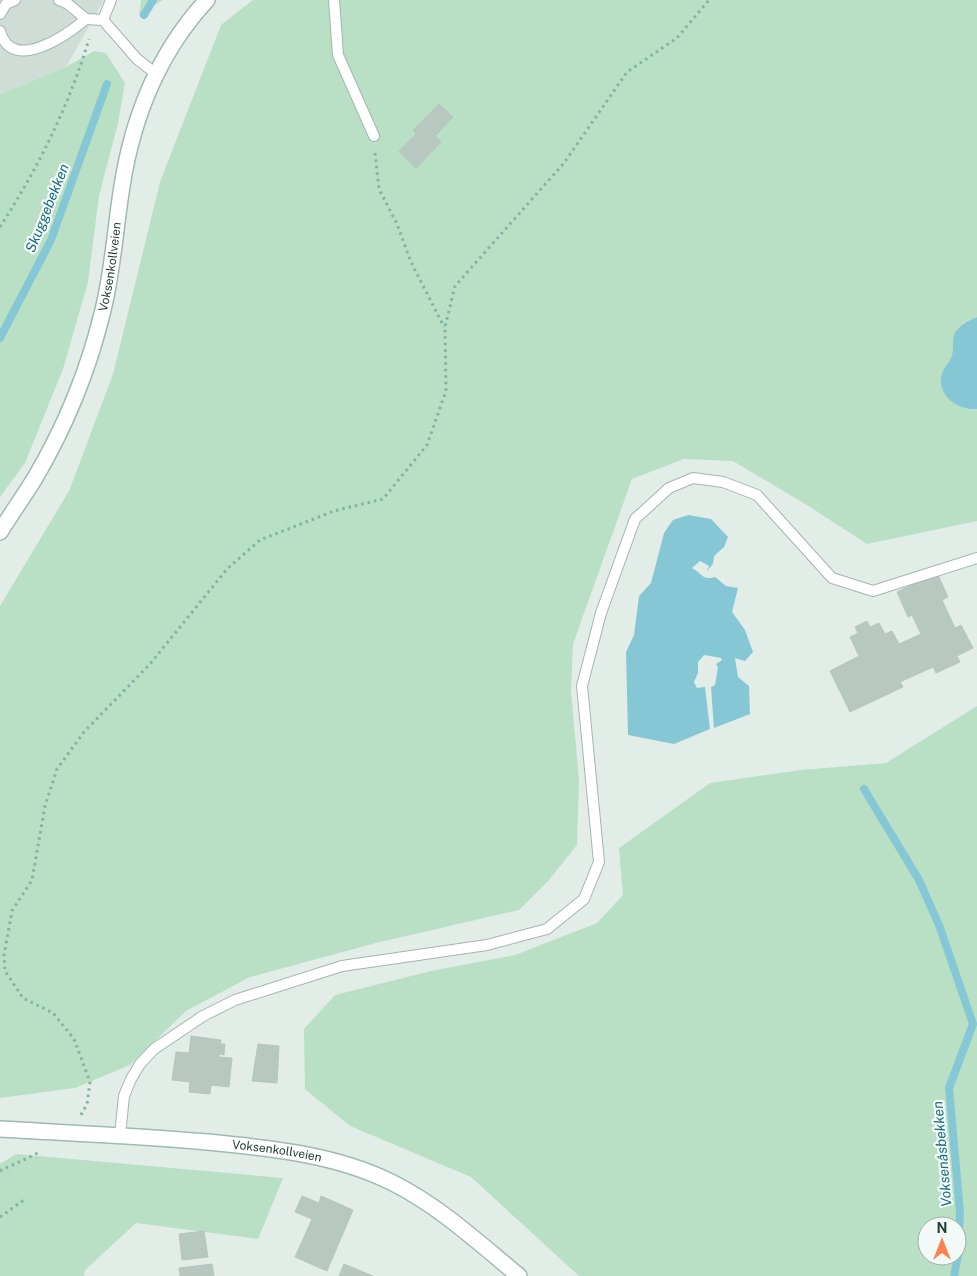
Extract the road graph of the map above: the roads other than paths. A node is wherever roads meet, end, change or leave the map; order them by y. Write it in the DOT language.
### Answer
graph roads {
  1 [pos="59,0"];
  2 [pos="111,0"];
  3 [pos="207,0"];
  4 [pos="334,0"];
  5 [pos="7,2"];
  6 [pos="0,14"];
  7 [pos="95,19"];
  8 [pos="0,31"];
  9 [pos="155,73"];
  10 [pos="374,136"];
  11 [pos="0,532"];
  12 [pos="977,558"];
  13 [pos="0,1129"];
  14 [pos="120,1135"];
  15 [pos="519,1276"];
  1 -- 7 [label="lane"];
  2 -- 7 [label="lane"];
  3 -- 9 [label="street, Voksenkollveien"];
  4 -- 10 [label="lane"];
  5 -- 6 [label="lane"];
  7 -- 8 [label="lane"];
  7 -- 9 [label="lane"];
  9 -- 11 [label="street, Voksenkollveien"];
  12 -- 14 [label="lane"];
  13 -- 14 [label="street, Voksenkollveien"];
  14 -- 15 [label="street, Voksenkollveien"];
}
